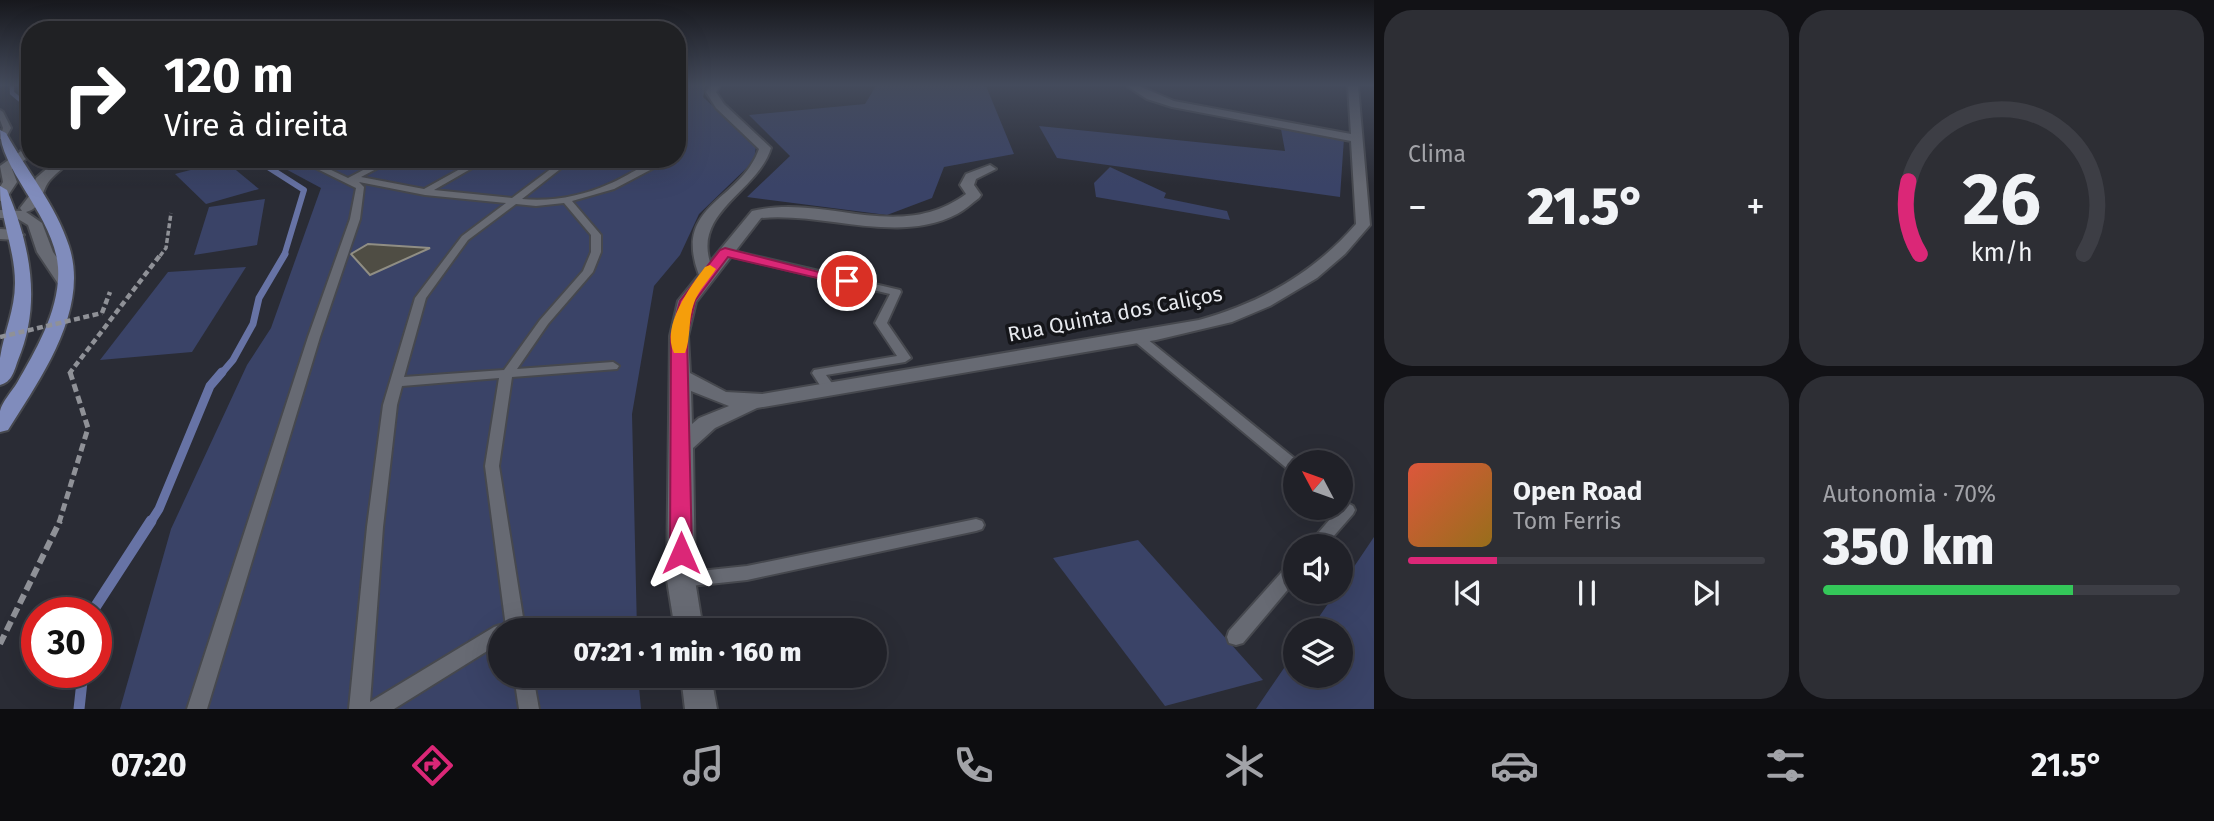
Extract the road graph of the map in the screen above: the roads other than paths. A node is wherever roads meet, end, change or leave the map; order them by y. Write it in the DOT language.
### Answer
graph roads {
  1 [pos="3,119"];
  2 [pos="734,119"];
  3 [pos="1253,119"];
  4 [pos="1354,119"];
  5 [pos="2,136"];
  6 [pos="1355,138"];
  7 [pos="21,149"];
  8 [pos="21,149"];
  9 [pos="21,165"];
  10 [pos="35,168"];
  11 [pos="38,168"];
  12 [pos="315,168"];
  13 [pos="378,168"];
  14 [pos="468,168"];
  15 [pos="557,168"];
  16 [pos="649,168"];
  17 [pos="990,169"];
  18 [pos="357,183"];
  19 [pos="425,192"];
  20 [pos="1,194"];
  21 [pos="37,197"];
  22 [pos="566,200"];
  23 [pos="511,202"];
  24 [pos="4,216"];
  25 [pos="8,235"];
  26 [pos="725,252"];
  27 [pos="706,274"];
  28 [pos="65,281"];
  29 [pos="1137,337"];
  30 [pos="613,366"];
  31 [pos="506,376"];
  32 [pos="681,376"];
  33 [pos="0,379"];
  34 [pos="396,382"];
  35 [pos="830,390"];
  36 [pos="762,401"];
  37 [pos="0,425"];
  38 [pos="682,446"];
  39 [pos="1283,457"];
  40 [pos="1338,520"];
  41 [pos="976,525"];
  42 [pos="1326,534"];
  43 [pos="681,580"];
  44 [pos="1283,583"];
  45 [pos="508,618"];
  46 [pos="687,618"];
  47 [pos="1236,637"];
  48 [pos="488,642"];
  49 [pos="526,688"];
  50 [pos="698,688"];
  51 [pos="197,709"];
  52 [pos="359,709"];
  53 [pos="376,709"];
  54 [pos="530,709"];
  55 [pos="701,709"];
  1 -- 5 [label="lane"];
  2 -- 27 [label="street"];
  3 -- 6 [label="street"];
  4 -- 6 [label="street, Rua Quinta dos Caliços"];
  5 -- 7 [label="main road"];
  5 -- 8 [label="street"];
  6 -- 29 [label="street, Rua Quinta dos Caliços"];
  9 -- 20 [label="street"];
  10 -- 21 [label="main road"];
  11 -- 21 [label="street"];
  12 -- 18 [label="lane"];
  13 -- 18 [label="lane"];
  14 -- 19 [label="lane"];
  15 -- 23 [label="lane"];
  16 -- 22 [label="lane"];
  17 -- 26 [label="street"];
  18 -- 19 [label="lane"];
  18 -- 51 [label="lane"];
  19 -- 23 [label="lane"];
  20 -- 24 [label="main road"];
  21 -- 24 [label="street"];
  21 -- 28 [label="main road"];
  22 -- 23 [label="lane"];
  22 -- 31 [label="lane"];
  23 -- 34 [label="lane"];
  24 -- 25 [label="main road"];
  24 -- 28 [label="street"];
  25 -- 33 [label="main road"];
  26 -- 27 [label="street"];
  26 -- 35 [label="lane"];
  27 -- 32 [label="street"];
  28 -- 37 [label="main road"];
  29 -- 35 [label="street, Rua Quinta dos Caliços"];
  29 -- 39 [label="lane"];
  30 -- 31 [label="lane"];
  31 -- 34 [label="lane"];
  31 -- 45 [label="lane"];
  32 -- 36 [label="street"];
  32 -- 38 [label="street"];
  34 -- 52 [label="lane"];
  35 -- 36 [label="street, Rua Quinta dos Caliços"];
  36 -- 38 [label="street"];
  38 -- 43 [label="street"];
  40 -- 42 [label="lane"];
  41 -- 43 [label="lane"];
  43 -- 46 [label="street"];
  44 -- 47 [label="lane"];
  48 -- 53 [label="lane"];
  49 -- 54 [label="lane"];
  50 -- 55 [label="street"];
}
